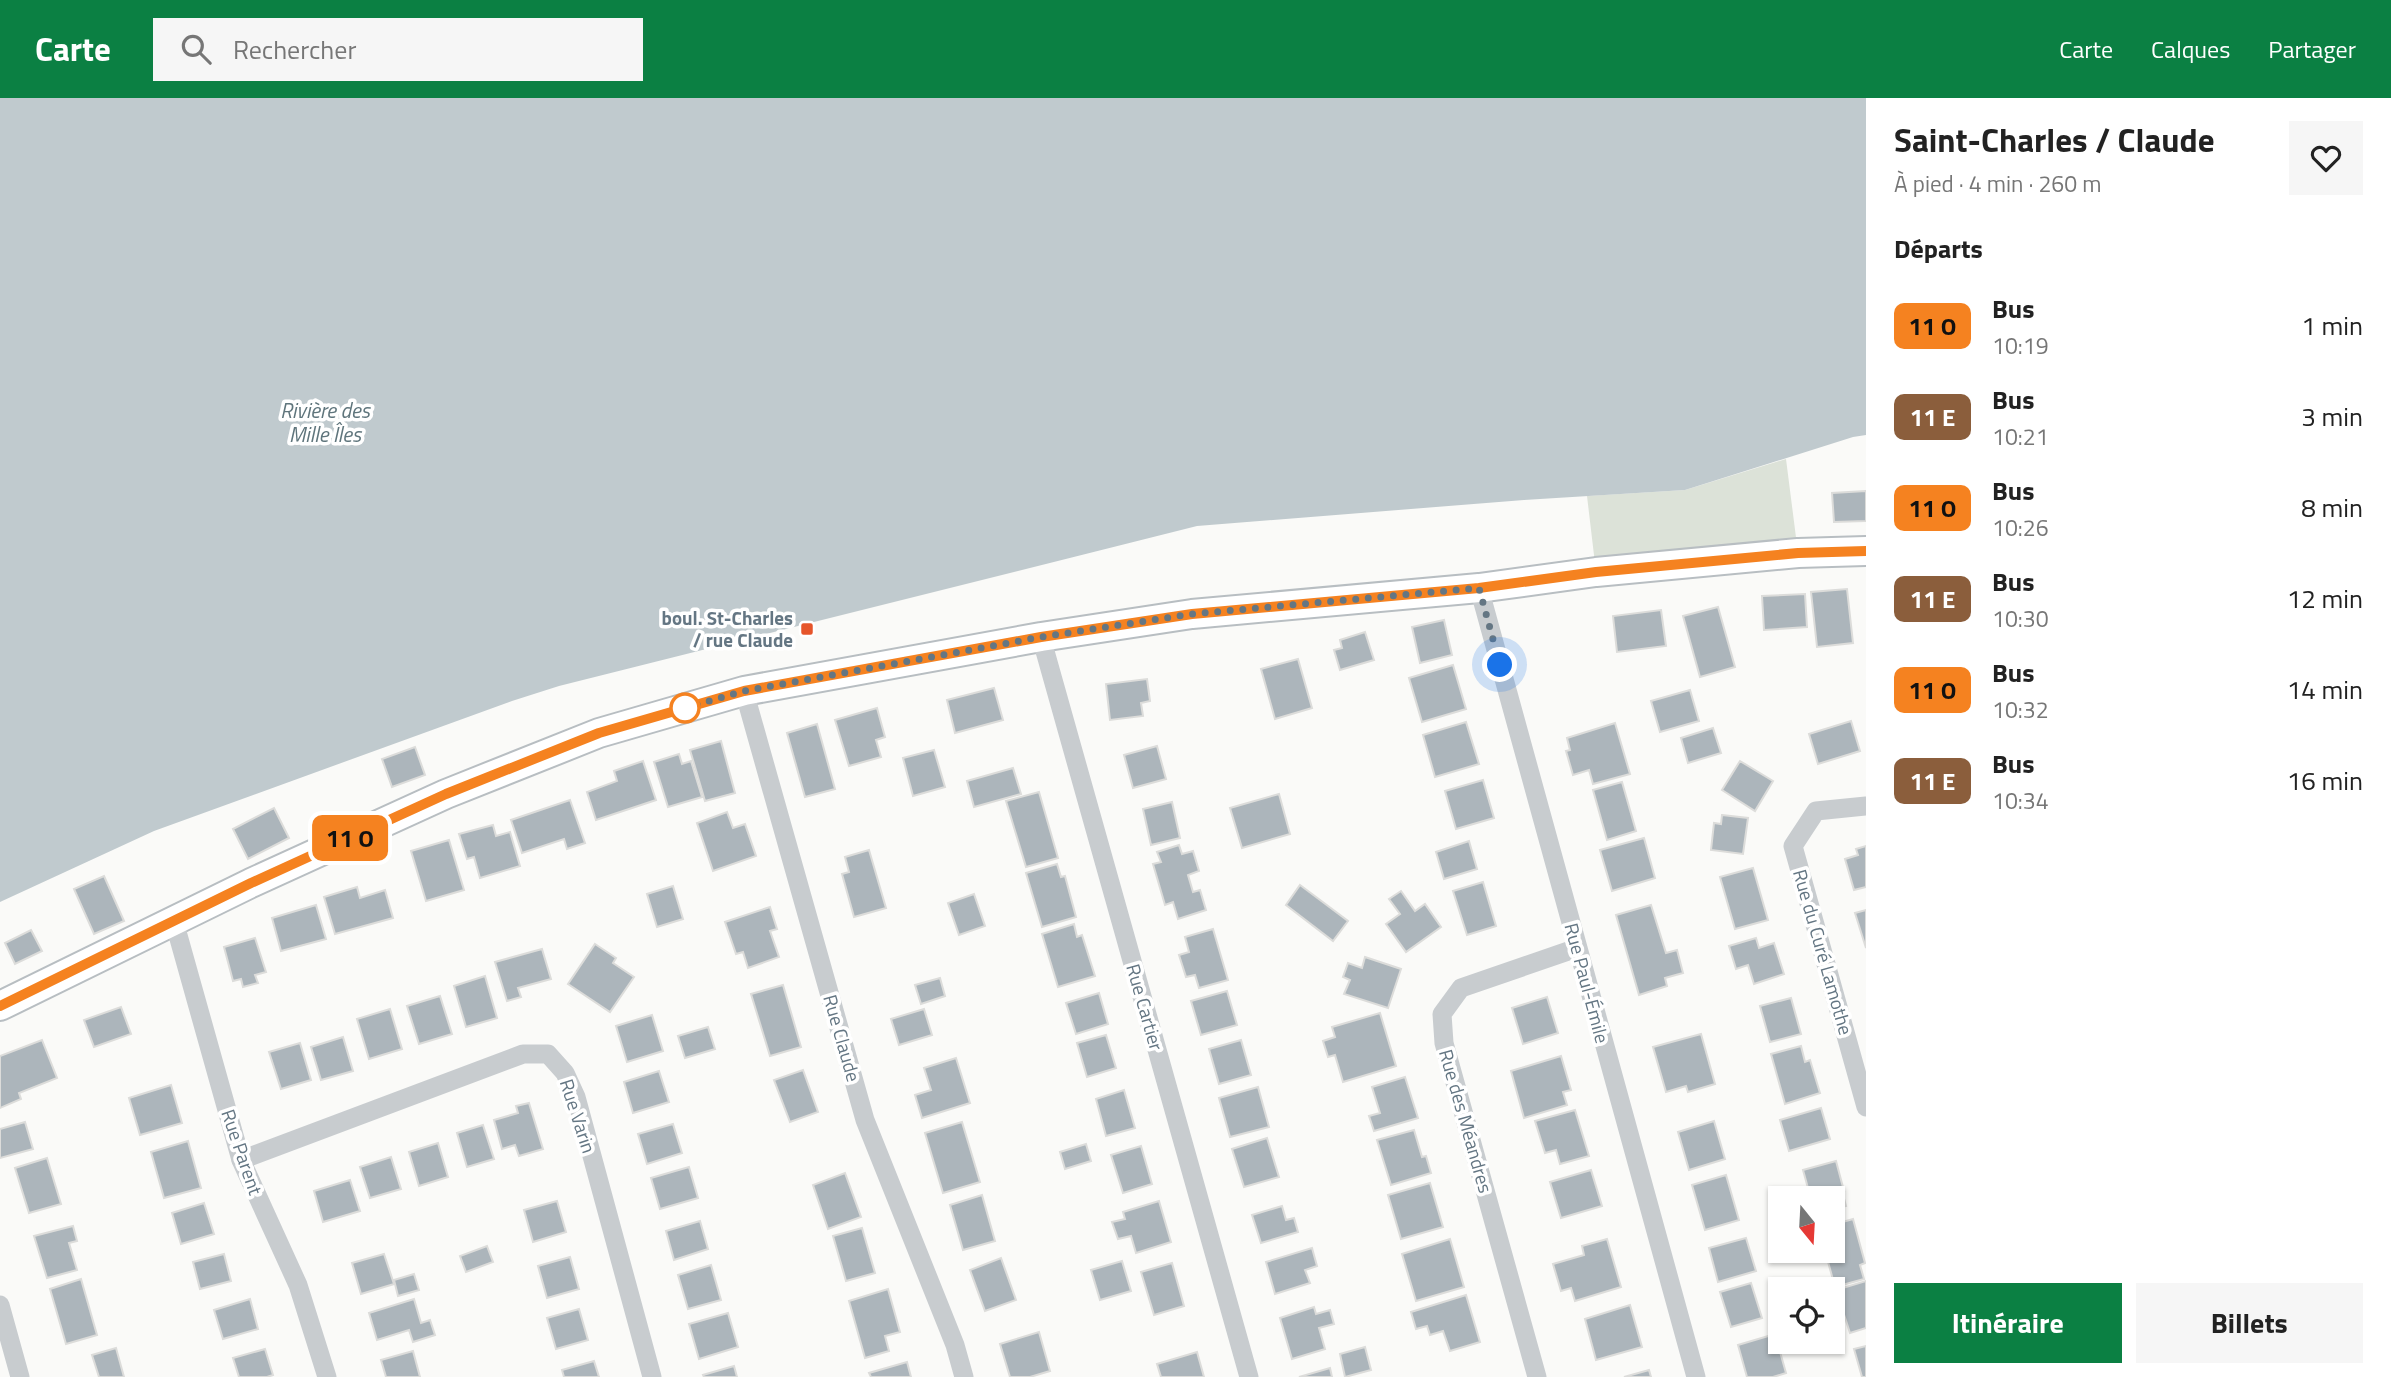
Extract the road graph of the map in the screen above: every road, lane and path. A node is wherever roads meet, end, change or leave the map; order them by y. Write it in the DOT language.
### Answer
graph roads {
  1 [pos="1866,551"];
  2 [pos="1479,588"];
  3 [pos="1041,637"];
  4 [pos="744,691"];
  5 [pos="1866,806"];
  6 [pos="174,920"];
  7 [pos="1577,948"];
  8 [pos="0,1006"];
  9 [pos="1866,1107"];
  10 [pos="241,1160"];
  11 [pos="0,1306"];
  12 [pos="20,1377"];
  13 [pos="327,1377"];
  14 [pos="652,1377"];
  15 [pos="964,1377"];
  16 [pos="1249,1377"];
  17 [pos="1537,1377"];
  18 [pos="1696,1377"];
  1 -- 2 [label="main road"];
  2 -- 3 [label="main road"];
  2 -- 7 [label="street, Rue Paul-Émile"];
  3 -- 4 [label="main road"];
  3 -- 16 [label="street, Rue Cartier"];
  4 -- 6 [label="main road"];
  4 -- 15 [label="street, Rue Claude"];
  5 -- 9 [label="street, Rue du Curé Lamothe"];
  6 -- 8 [label="main road"];
  6 -- 10 [label="street, Rue Parent"];
  7 -- 17 [label="street, Rue des Méandres"];
  7 -- 18 [label="street, Rue Paul-Émile"];
  10 -- 13 [label="street, Rue Parent"];
  10 -- 14 [label="street, Rue Varin"];
  11 -- 12 [label="street"];
}
